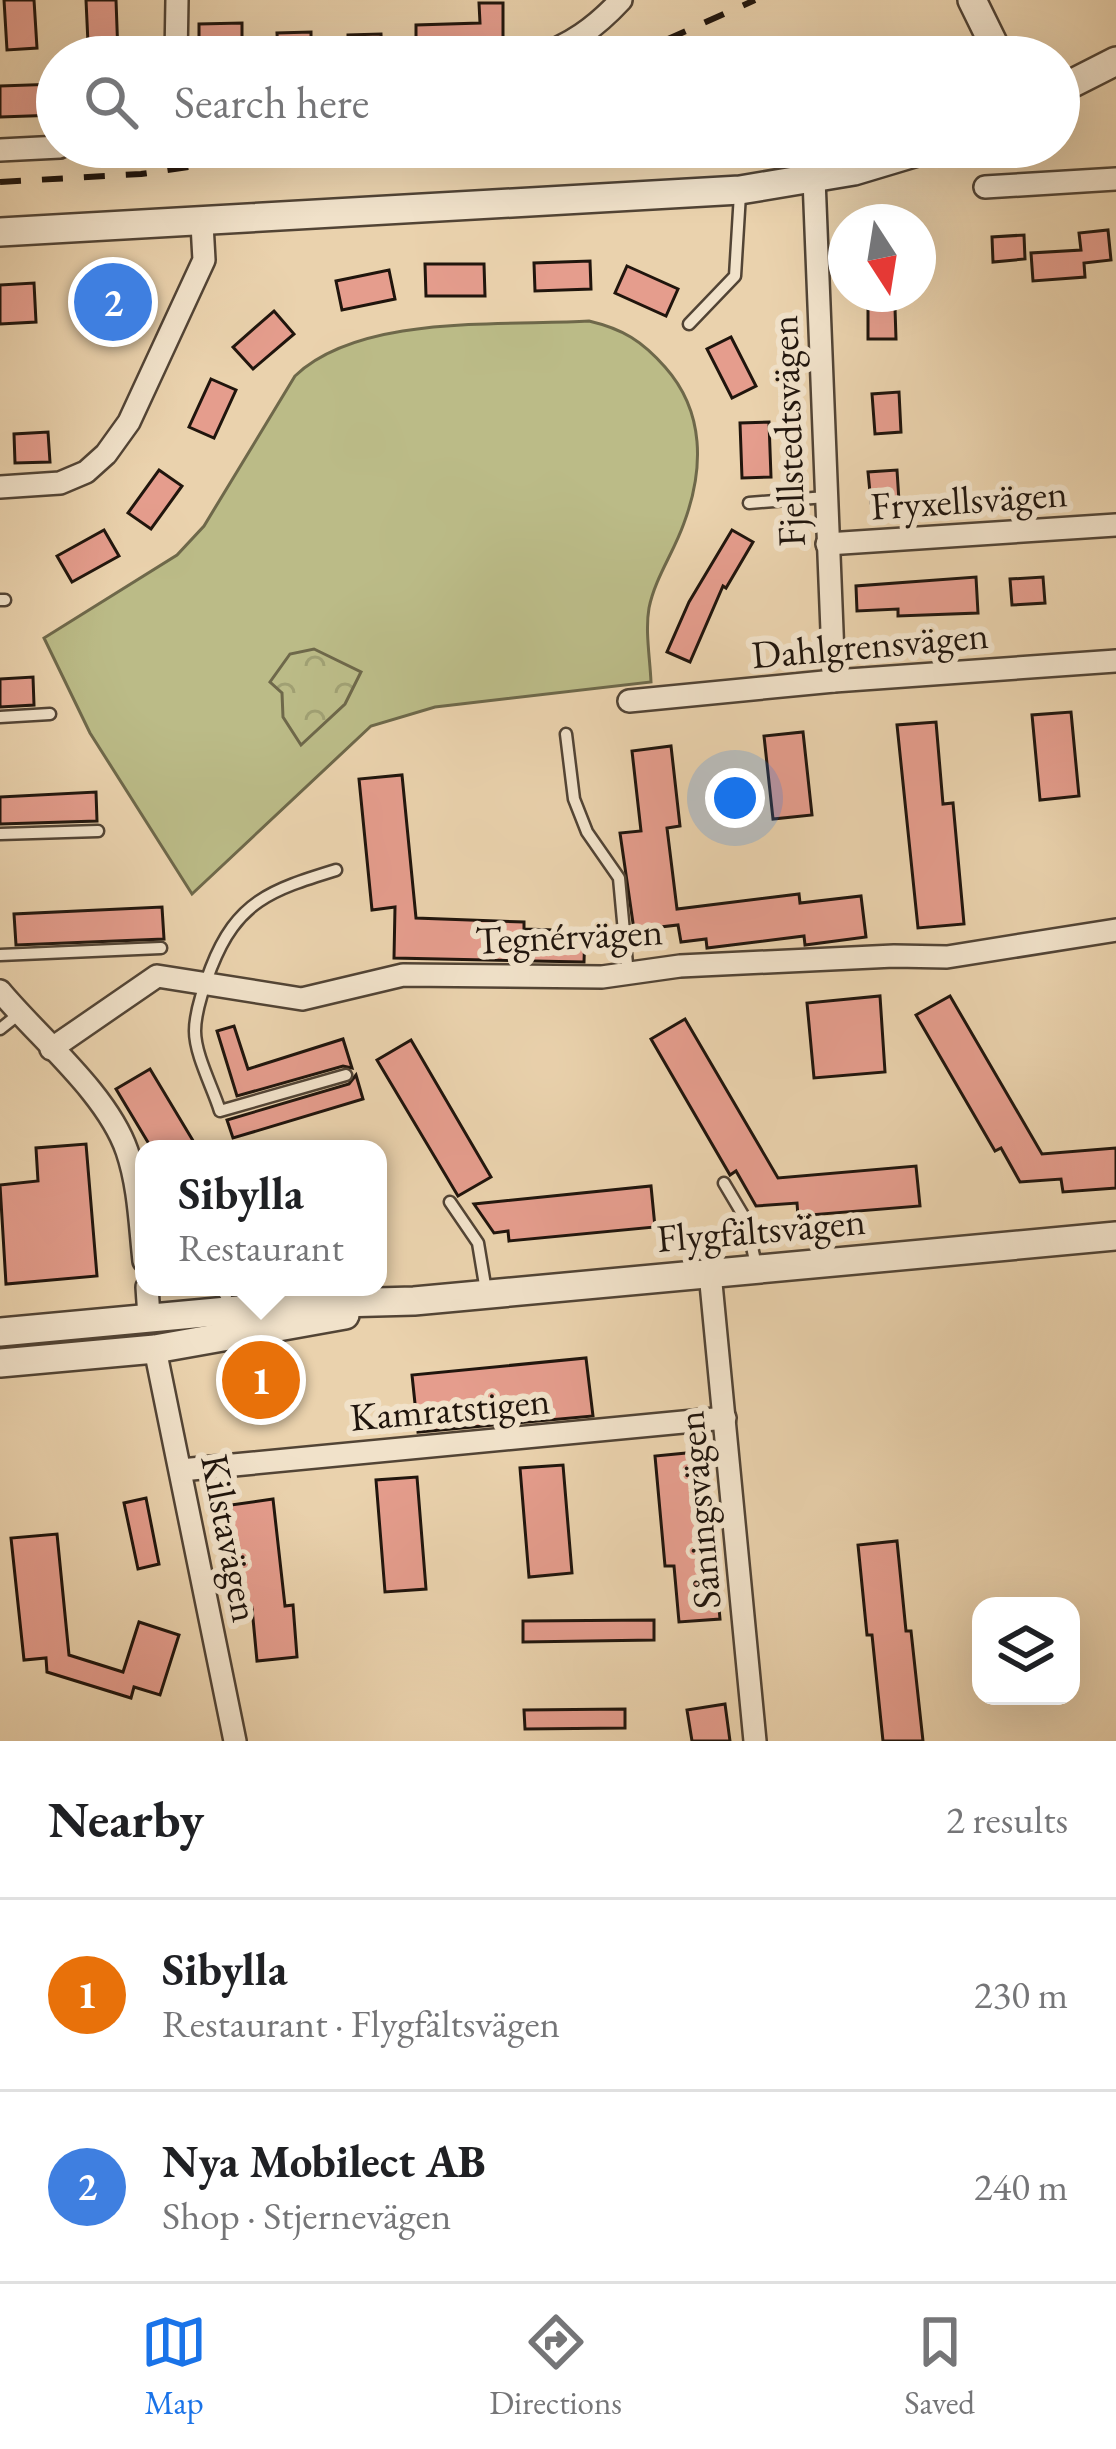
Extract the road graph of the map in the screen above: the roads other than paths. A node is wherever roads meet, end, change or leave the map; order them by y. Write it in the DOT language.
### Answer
graph roads {
  1 [pos="177,0"];
  2 [pos="621,0"];
  3 [pos="972,0"];
  4 [pos="176,36"];
  5 [pos="580,36"];
  6 [pos="990,36"];
  7 [pos="1116,61"];
  8 [pos="1080,79"];
  9 [pos="36,148"];
  10 [pos="0,150"];
  11 [pos="855,168"];
  12 [pos="814,179"];
  13 [pos="1116,179"];
  14 [pos="985,187"];
  15 [pos="740,190"];
  16 [pos="202,224"];
  17 [pos="0,232"];
  18 [pos="689,324"];
  19 [pos="0,487"];
  20 [pos="826,497"];
  21 [pos="749,502"];
  22 [pos="1116,525"];
  23 [pos="827,544"];
  24 [pos="1116,661"];
  25 [pos="834,681"];
  26 [pos="629,701"];
  27 [pos="50,714"];
  28 [pos="0,717"];
  29 [pos="566,734"];
  30 [pos="98,831"];
  31 [pos="0,834"];
  32 [pos="336,870"];
  33 [pos="1116,930"];
  34 [pos="161,948"];
  35 [pos="0,955"];
  36 [pos="628,975"];
  37 [pos="205,984"];
  38 [pos="0,991"];
  39 [pos="19,1013"];
  40 [pos="0,1029"];
  41 [pos="51,1049"];
  42 [pos="346,1075"];
  43 [pos="724,1183"];
  44 [pos="135,1186"];
  45 [pos="450,1202"];
  46 [pos="1116,1236"];
  47 [pos="757,1268"];
  48 [pos="710,1273"];
  49 [pos="486,1294"];
  50 [pos="148,1296"];
  51 [pos="414,1301"];
  52 [pos="149,1318"];
  53 [pos="0,1332"];
  54 [pos="155,1349"];
  55 [pos="0,1363"];
  56 [pos="725,1418"];
  57 [pos="181,1470"];
  58 [pos="235,1741"];
  59 [pos="755,1741"];
  1 -- 4 [label="street"];
  2 -- 5 [label="street"];
  3 -- 6 [label="street"];
  7 -- 8 [label="street"];
  9 -- 10 [label="street"];
  11 -- 12 [label="street"];
  12 -- 15 [label="street"];
  12 -- 20 [label="street, Fjellstedtsvägen"];
  13 -- 14 [label="street"];
  15 -- 16 [label="street"];
  15 -- 18 [label="lane"];
  16 -- 17 [label="street"];
  16 -- 19 [label="street"];
  20 -- 21 [label="lane"];
  20 -- 23 [label="street, Fjellstedtsvägen"];
  22 -- 23 [label="street, Fryxellsvägen"];
  23 -- 25 [label="street, Fjellstedtsvägen"];
  24 -- 25 [label="street, Dahlgrensvägen"];
  25 -- 26 [label="street, Dahlgrensvägen"];
  27 -- 28 [label="lane"];
  29 -- 36 [label="lane"];
  30 -- 31 [label="lane"];
  32 -- 37 [label="lane"];
  33 -- 36 [label="street, Tegnérvägen"];
  34 -- 35 [label="lane"];
  36 -- 37 [label="street, Tegnérvägen"];
  37 -- 41 [label="street, Tegnérvägen"];
  37 -- 42 [label="lane"];
  38 -- 39 [label="street"];
  39 -- 40 [label="lane"];
  39 -- 41 [label="street"];
  41 -- 44 [label="street"];
  43 -- 47 [label="lane"];
  45 -- 49 [label="lane"];
  46 -- 47 [label="street, Flygfältsvägen"];
  47 -- 48 [label="street, Flygfältsvägen"];
  48 -- 49 [label="street, Flygfältsvägen"];
  48 -- 56 [label="street, Såningsvägen"];
  49 -- 51 [label="street, Flygfältsvägen"];
  50 -- 52 [label="street"];
  51 -- 52 [label="street, Flygfältsvägen"];
  51 -- 54 [label="street, Flygfältsvägen"];
  52 -- 53 [label="street, Flygfältsvägen"];
  52 -- 54 [label="street"];
  54 -- 55 [label="street, Flygfältsvägen"];
  54 -- 57 [label="street, Kilstavägen"];
  56 -- 57 [label="street, Kamratstigen"];
  56 -- 59 [label="street, Såningsvägen"];
  57 -- 58 [label="street, Kilstavägen"];
}
